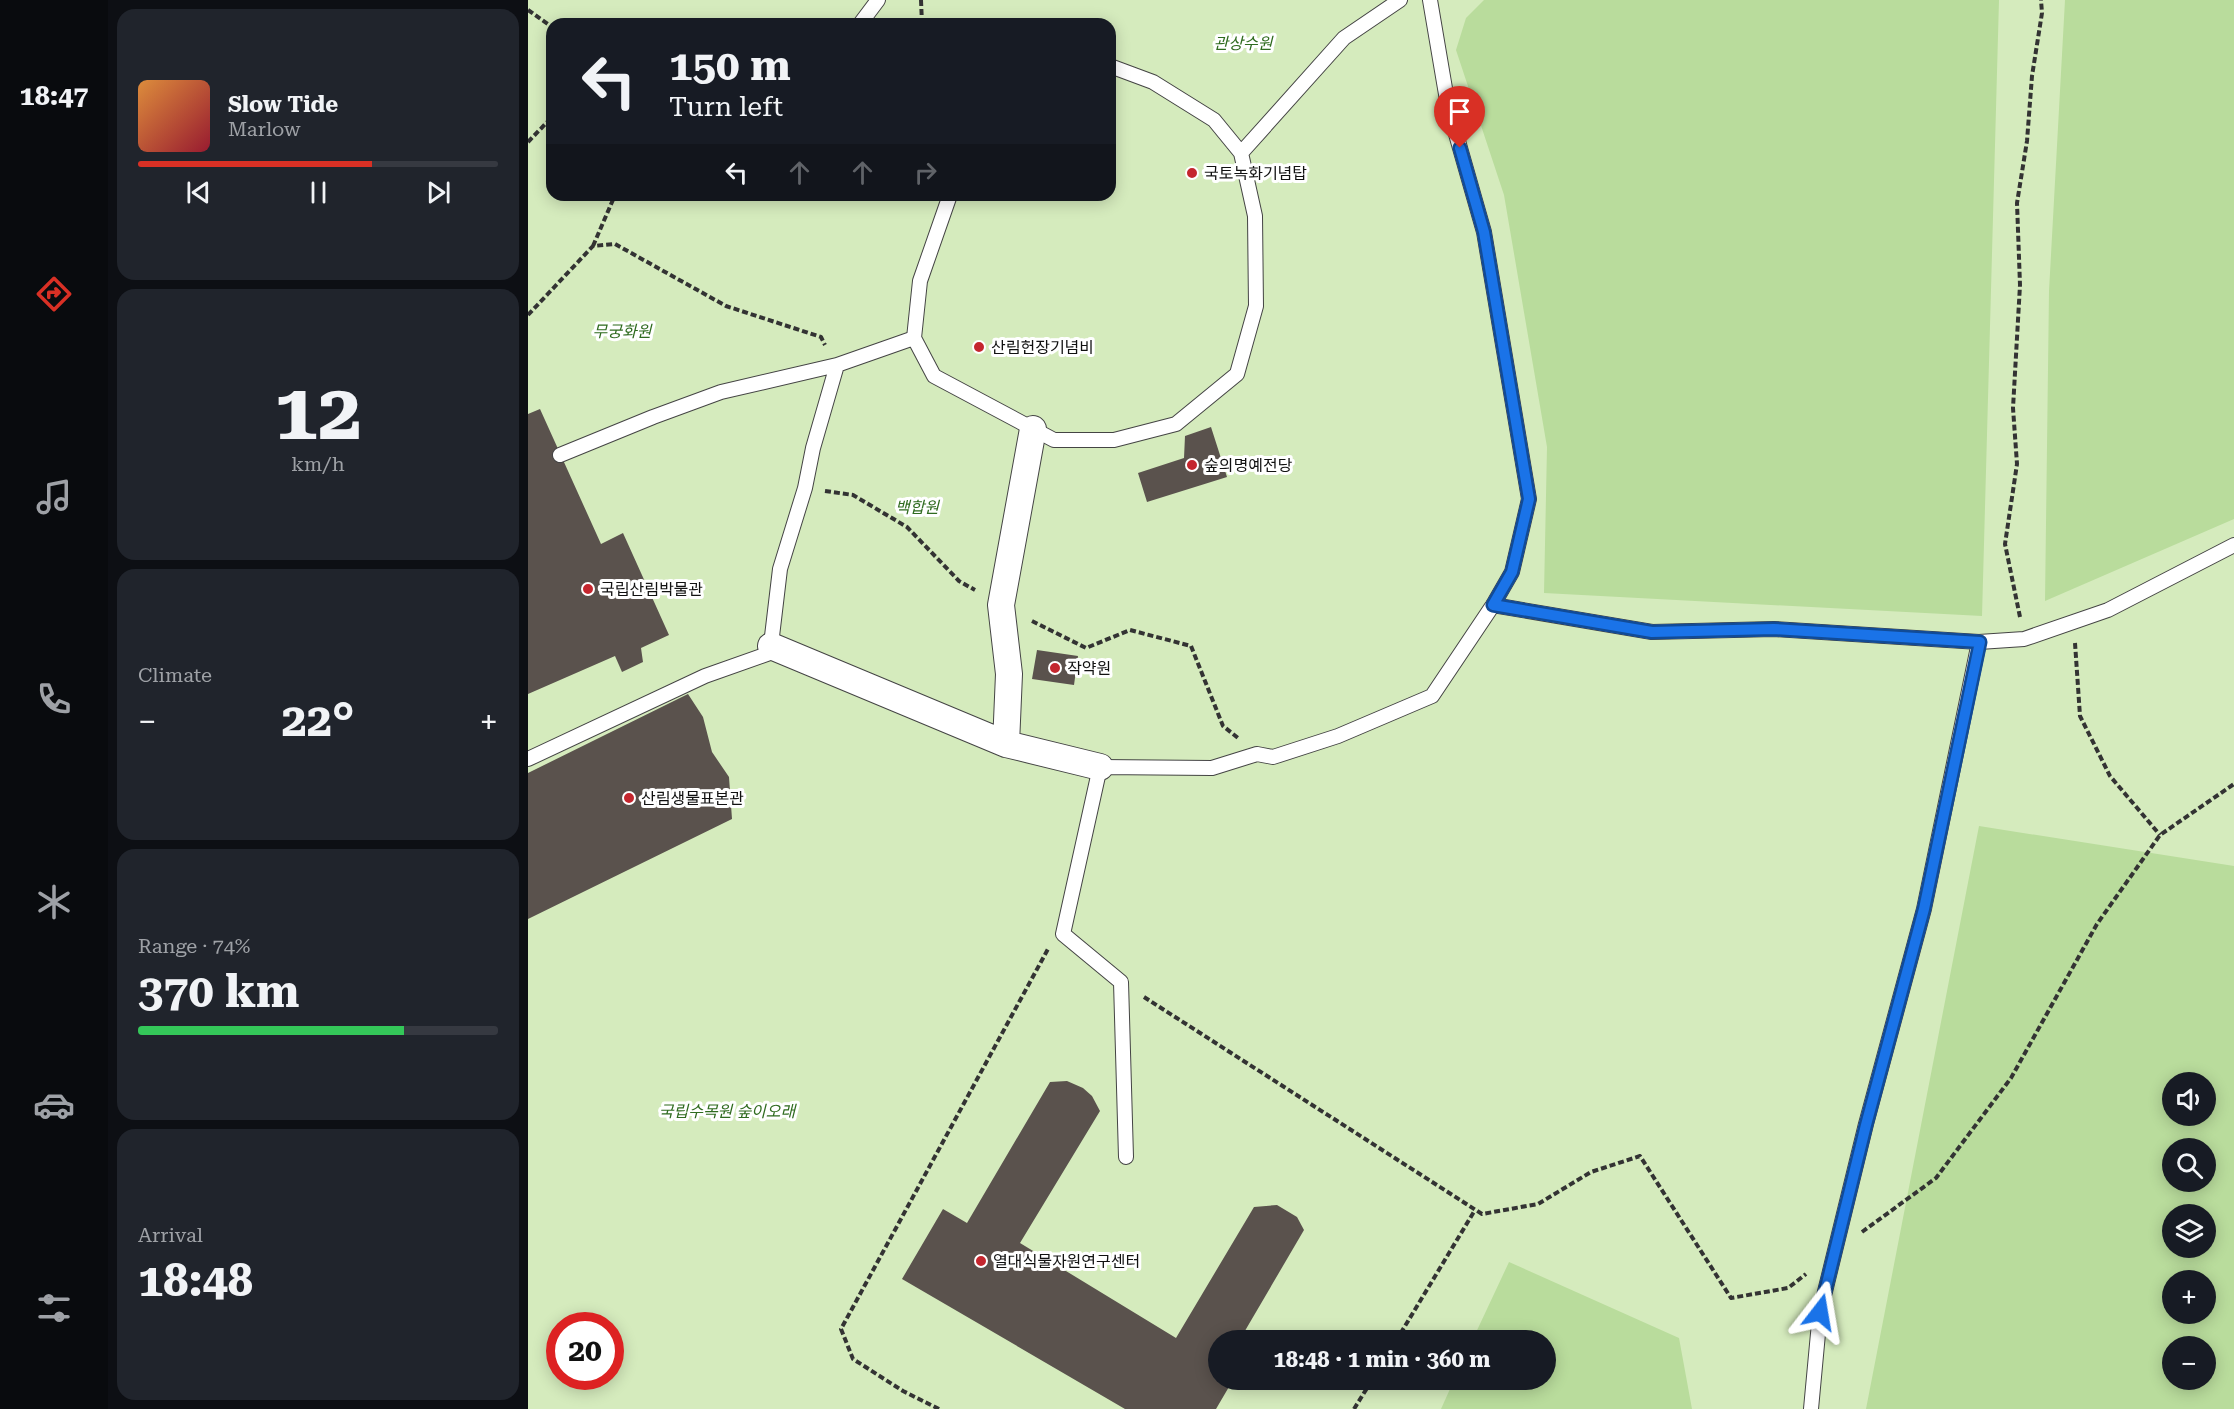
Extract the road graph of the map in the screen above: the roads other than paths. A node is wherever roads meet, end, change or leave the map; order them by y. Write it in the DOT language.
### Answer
graph roads {
  1 [pos="878,0"];
  2 [pos="1400,0"];
  3 [pos="1430,0"];
  4 [pos="864,18"];
  5 [pos="1116,68"];
  6 [pos="1241,153"];
  7 [pos="949,201"];
  8 [pos="914,338"];
  9 [pos="837,365"];
  10 [pos="1033,429"];
  11 [pos="560,455"];
  12 [pos="2234,545"];
  13 [pos="1493,605"];
  14 [pos="1980,642"];
  15 [pos="771,646"];
  16 [pos="1006,744"];
  17 [pos="528,759"];
  18 [pos="1100,767"];
  19 [pos="1126,1157"];
  20 [pos="1811,1409"];
  1 -- 4 [label="lane"];
  2 -- 6 [label="lane"];
  3 -- 13 [label="lane"];
  5 -- 6 [label="lane"];
  6 -- 10 [label="lane"];
  7 -- 8 [label="lane"];
  8 -- 9 [label="lane"];
  8 -- 10 [label="lane"];
  9 -- 11 [label="lane"];
  9 -- 15 [label="lane"];
  10 -- 16 [label="street"];
  12 -- 14 [label="lane"];
  13 -- 14 [label="lane"];
  13 -- 18 [label="lane"];
  14 -- 20 [label="lane"];
  15 -- 16 [label="street"];
  15 -- 17 [label="lane"];
  16 -- 18 [label="street"];
  18 -- 19 [label="lane"];
}
